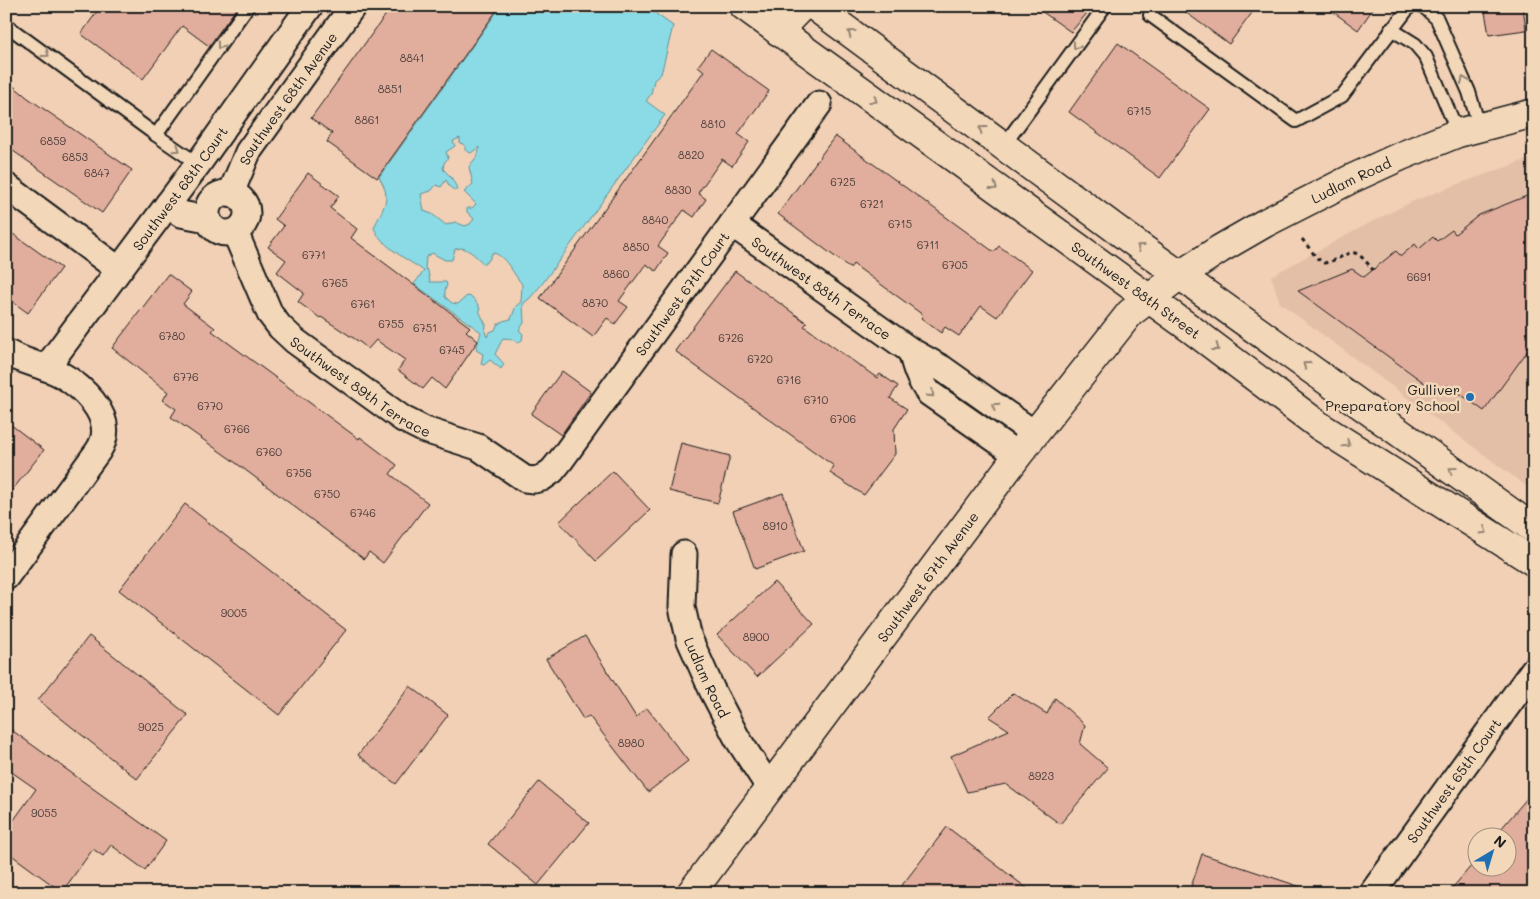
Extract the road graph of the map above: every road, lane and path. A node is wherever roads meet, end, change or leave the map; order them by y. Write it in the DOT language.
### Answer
graph roads {
  1 [pos="248,6"];
  2 [pos="310,6"];
  3 [pos="352,6"];
  4 [pos="744,6"];
  5 [pos="802,6"];
  6 [pos="814,6"];
  7 [pos="1105,6"];
  8 [pos="1410,6"];
  9 [pos="1423,6"];
  10 [pos="1150,16"];
  11 [pos="6,25"];
  12 [pos="1391,29"];
  13 [pos="778,31"];
  14 [pos="819,104"];
  15 [pos="1534,113"];
  16 [pos="1468,130"];
  17 [pos="156,134"];
  18 [pos="1004,145"];
  19 [pos="198,164"];
  20 [pos="6,186"];
  21 [pos="231,193"];
  22 [pos="168,204"];
  23 [pos="207,219"];
  24 [pos="732,224"];
  25 [pos="235,232"];
  26 [pos="1302,239"];
  27 [pos="118,269"];
  28 [pos="1373,270"];
  29 [pos="1180,276"];
  30 [pos="1148,299"];
  31 [pos="911,351"];
  32 [pos="6,352"];
  33 [pos="46,368"];
  34 [pos="1034,434"];
  35 [pos="1018,455"];
  36 [pos="542,478"];
  37 [pos="1534,530"];
  38 [pos="684,554"];
  39 [pos="1534,562"];
  40 [pos="6,577"];
  41 [pos="1534,668"];
  42 [pos="769,787"];
  43 [pos="691,893"];
  44 [pos="1372,893"];
  1 -- 17 [label="lane, one-way"];
  2 -- 19 [label="street, Southwest 68th Court"];
  3 -- 21 [label="street, Southwest 68th Avenue"];
  4 -- 13 [label="street, Southwest 88th Street"];
  5 -- 13 [label="street"];
  18 -- 6 [label="street, one-way"];
  7 -- 18 [label="lane, one-way"];
  8 -- 12 [label="lane"];
  16 -- 9 [label="lane, one-way"];
  10 -- 12 [label="lane"];
  11 -- 17 [label="lane, one-way"];
  12 -- 16 [label="lane"];
  13 -- 30 [label="street, Southwest 88th Street, one-way"];
  14 -- 24 [label="street, Southwest 67th Court"];
  15 -- 16 [label="street, Ludlam Road"];
  16 -- 29 [label="street, Ludlam Road"];
  17 -- 19 [label="lane, one-way"];
  29 -- 18 [label="street, one-way"];
  19 -- 22 [label="street, Southwest 68th Court"];
  20 -- 27 [label="street"];
  21 -- 23 [label="street"];
  21 -- 25 [label="street"];
  22 -- 23 [label="street"];
  22 -- 27 [label="street, Southwest 68th Court"];
  23 -- 25 [label="street"];
  24 -- 31 [label="street, Southwest 88th Terrace"];
  24 -- 36 [label="street, Southwest 67th Court"];
  25 -- 36 [label="street, Southwest 89th Terrace"];
  26 -- 28 [label="path"];
  27 -- 33 [label="street, Southwest 68th Court"];
  29 -- 30 [label="street, Southwest 67th Avenue"];
  37 -- 29 [label="street, one-way"];
  30 -- 34 [label="street, Southwest 67th Avenue"];
  30 -- 39 [label="street, Southwest 88th Street, one-way"];
  34 -- 31 [label="street, Southwest 88th Terrace, one-way"];
  31 -- 35 [label="street, one-way"];
  32 -- 33 [label="street"];
  33 -- 40 [label="street"];
  34 -- 35 [label="street, Southwest 67th Avenue"];
  35 -- 42 [label="street, Southwest 67th Avenue"];
  38 -- 42 [label="street, Ludlam Road"];
  41 -- 44 [label="street, Southwest 65th Court"];
  42 -- 43 [label="street, Southwest 67th Avenue"];
}
